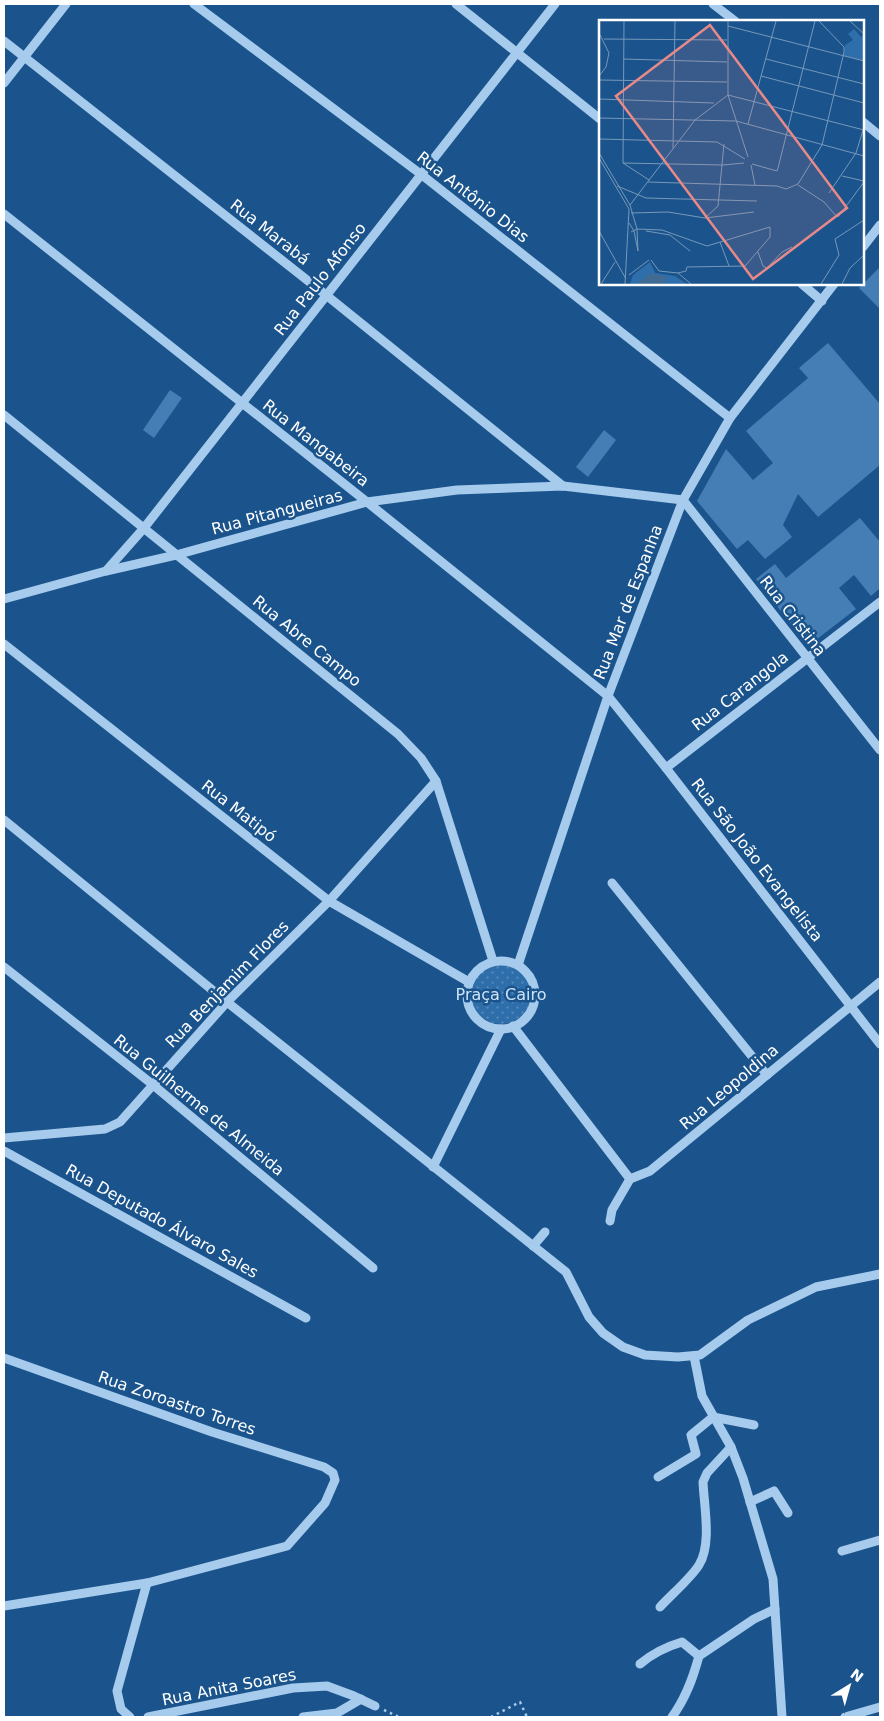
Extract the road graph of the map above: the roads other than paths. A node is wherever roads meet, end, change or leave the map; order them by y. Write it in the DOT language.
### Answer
graph roads {
  1 [pos="66,4"];
  2 [pos="194,4"];
  3 [pos="456,4"];
  4 [pos="555,4"];
  5 [pos="713,4"];
  6 [pos="734,20"];
  7 [pos="4,41"];
  8 [pos="517,52"];
  9 [pos="24,58"];
  10 [pos="4,83"];
  11 [pos="599,118"];
  12 [pos="864,123"];
  13 [pos="880,136"];
  14 [pos="422,175"];
  15 [pos="4,214"];
  16 [pos="880,225"];
  17 [pos="864,246"];
  18 [pos="803,285"];
  19 [pos="833,285"];
  20 [pos="326,295"];
  21 [pos="822,300"];
  22 [pos="242,404"];
  23 [pos="4,415"];
  24 [pos="730,418"];
  25 [pos="563,486"];
  26 [pos="683,500"];
  27 [pos="368,502"];
  28 [pos="144,528"];
  29 [pos="176,555"];
  30 [pos="106,571"];
  31 [pos="4,600"];
  32 [pos="880,602"];
  33 [pos="4,644"];
  34 [pos="807,658"];
  35 [pos="608,696"];
  36 [pos="880,750"];
  37 [pos="666,768"];
  38 [pos="436,781"];
  39 [pos="4,820"];
  40 [pos="612,883"];
  41 [pos="329,901"];
  42 [pos="492,961"];
  43 [pos="518,965"];
  44 [pos="4,967"];
  45 [pos="469,982"];
  46 [pos="880,982"];
  47 [pos="227,1002"];
  48 [pos="851,1006"];
  49 [pos="513,1026"];
  50 [pos="501,1029"];
  51 [pos="880,1044"];
  52 [pos="767,1075"];
  53 [pos="152,1084"];
  54 [pos="4,1138"];
  55 [pos="4,1151"];
  56 [pos="433,1167"];
  57 [pos="630,1179"];
  58 [pos="610,1221"];
  59 [pos="545,1232"];
  60 [pos="533,1246"];
  61 [pos="373,1268"];
  62 [pos="880,1274"];
  63 [pos="306,1318"];
  64 [pos="694,1356"];
  65 [pos="4,1358"];
  66 [pos="713,1417"];
  67 [pos="754,1425"];
  68 [pos="731,1447"];
  69 [pos="658,1477"];
  70 [pos="750,1502"];
  71 [pos="788,1513"];
  72 [pos="880,1540"];
  73 [pos="842,1551"];
  74 [pos="147,1583"];
  75 [pos="4,1606"];
  76 [pos="660,1607"];
  77 [pos="775,1610"];
  78 [pos="699,1656"];
  79 [pos="640,1664"];
  80 [pos="361,1699"];
  81 [pos="375,1706"];
  82 [pos="880,1707"];
  83 [pos="130,1717"];
  84 [pos="148,1717"];
  85 [pos="303,1717"];
  86 [pos="672,1717"];
  87 [pos="782,1717"];
  88 [pos="845,1717"];
  1 -- 9 [label="street"];
  2 -- 14 [label="street, Rua Antônio Dias"];
  3 -- 8 [label="street"];
  4 -- 8 [label="street, Rua Paulo Afonso"];
  5 -- 6 [label="street"];
  7 -- 9 [label="street, Rua Marabá"];
  8 -- 11 [label="street"];
  8 -- 14 [label="street, Rua Paulo Afonso"];
  9 -- 10 [label="street"];
  9 -- 20 [label="street, Rua Marabá"];
  12 -- 13 [label="street"];
  14 -- 20 [label="street, Rua Paulo Afonso"];
  14 -- 24 [label="street, Rua Antônio Dias"];
  15 -- 22 [label="street, Rua Mangabeira"];
  16 -- 17 [label="street"];
  18 -- 21 [label="street"];
  19 -- 21 [label="street, Rua Mar de Espanha"];
  20 -- 22 [label="street, Rua Paulo Afonso"];
  20 -- 25 [label="street, Rua Marabá"];
  21 -- 24 [label="street, Rua Mar de Espanha"];
  22 -- 27 [label="street, Rua Mangabeira"];
  22 -- 28 [label="street, Rua Paulo Afonso"];
  23 -- 28 [label="street, Rua Abre Campo"];
  24 -- 26 [label="street, Rua Mar de Espanha"];
  25 -- 26 [label="street, Rua Pitangueiras"];
  25 -- 27 [label="street, Rua Pitangueiras"];
  26 -- 34 [label="street, Rua Cristina"];
  26 -- 35 [label="street, Rua Mar de Espanha"];
  27 -- 29 [label="street, Rua Pitangueiras"];
  27 -- 35 [label="street, Rua Mangabeira"];
  28 -- 29 [label="street, Rua Abre Campo"];
  28 -- 30 [label="street, Rua Paulo Afonso"];
  29 -- 30 [label="street, Rua Pitangueiras"];
  29 -- 38 [label="street, Rua Abre Campo"];
  30 -- 31 [label="street, Rua Pitangueiras"];
  32 -- 34 [label="street, Rua Carangola"];
  33 -- 41 [label="street, Rua Matipó"];
  34 -- 36 [label="street, Rua Cristina"];
  34 -- 37 [label="street, Rua Carangola"];
  35 -- 37 [label="street, Rua São João Evangelista"];
  35 -- 43 [label="street, Rua Mar de Espanha"];
  37 -- 48 [label="street, Rua São João Evangelista"];
  38 -- 41 [label="street, Rua Benjamim Flores"];
  38 -- 42 [label="street, Rua Abre Campo"];
  39 -- 47 [label="street"];
  40 -- 52 [label="street"];
  41 -- 45 [label="street, Rua Matipó"];
  41 -- 47 [label="street, Rua Benjamim Flores"];
  42 -- 43 [label="street"];
  42 -- 45 [label="street"];
  43 -- 49 [label="street"];
  44 -- 53 [label="street, Rua Guilherme de Almeida"];
  45 -- 50 [label="street"];
  46 -- 48 [label="street, Rua Leopoldina"];
  47 -- 53 [label="street, Rua Benjamim Flores"];
  47 -- 56 [label="street"];
  48 -- 51 [label="street, Rua São João Evangelista"];
  48 -- 52 [label="street, Rua Leopoldina"];
  49 -- 50 [label="street"];
  49 -- 57 [label="street"];
  50 -- 56 [label="street"];
  52 -- 57 [label="street, Rua Leopoldina"];
  53 -- 54 [label="street, Rua Benjamim Flores"];
  53 -- 61 [label="street, Rua Guilherme de Almeida"];
  55 -- 63 [label="street, Rua Deputado Álvaro Sales"];
  56 -- 60 [label="street"];
  57 -- 58 [label="street"];
  59 -- 60 [label="street"];
  60 -- 64 [label="street"];
  62 -- 64 [label="street"];
  64 -- 66 [label="street"];
  65 -- 74 [label="street, Rua Zoroastro Torres"];
  66 -- 67 [label="street"];
  66 -- 68 [label="street"];
  66 -- 69 [label="street"];
  68 -- 70 [label="street"];
  68 -- 76 [label="street"];
  70 -- 71 [label="street"];
  70 -- 77 [label="street"];
  72 -- 73 [label="street"];
  74 -- 75 [label="street"];
  74 -- 83 [label="street"];
  77 -- 78 [label="street"];
  77 -- 87 [label="street"];
  78 -- 79 [label="street"];
  78 -- 86 [label="street"];
  80 -- 81 [label="street, Rua Anita Soares"];
  80 -- 84 [label="street, Rua Anita Soares"];
  80 -- 85 [label="street"];
  82 -- 88 [label="street"];
}
